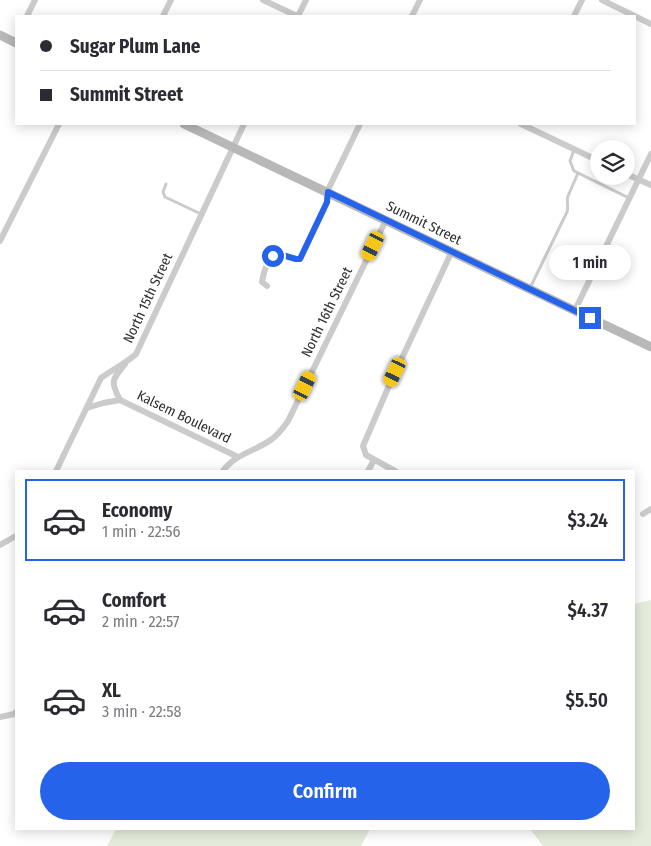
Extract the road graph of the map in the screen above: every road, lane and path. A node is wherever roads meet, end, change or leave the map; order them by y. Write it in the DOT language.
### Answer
graph roads {
  1 [pos="35,0"];
  2 [pos="170,0"];
  3 [pos="263,0"];
  4 [pos="306,0"];
  5 [pos="420,0"];
  6 [pos="582,0"];
  7 [pos="602,0"];
  8 [pos="28,15"];
  9 [pos="163,15"];
  10 [pos="295,15"];
  11 [pos="298,15"];
  12 [pos="412,15"];
  13 [pos="574,15"];
  14 [pos="633,15"];
  15 [pos="636,17"];
  16 [pos="651,24"];
  17 [pos="0,35"];
  18 [pos="15,41"];
  19 [pos="59,125"];
  20 [pos="186,125"];
  21 [pos="243,125"];
  22 [pos="360,125"];
  23 [pos="524,125"];
  24 [pos="232,147"];
  25 [pos="575,149"];
  26 [pos="651,154"];
  27 [pos="590,156"];
  28 [pos="578,173"];
  29 [pos="635,178"];
  30 [pos="638,179"];
  31 [pos="166,184"];
  32 [pos="651,185"];
  33 [pos="328,192"];
  34 [pos="629,198"];
  35 [pos="201,214"];
  36 [pos="386,220"];
  37 [pos="0,241"];
  38 [pos="452,251"];
  39 [pos="267,286"];
  40 [pos="530,289"];
  41 [pos="575,310"];
  42 [pos="651,348"];
  43 [pos="126,363"];
  44 [pos="120,400"];
  45 [pos="87,408"];
  46 [pos="238,457"];
  47 [pos="374,460"];
  48 [pos="56,470"];
  49 [pos="224,470"];
  50 [pos="369,470"];
  51 [pos="393,470"];
  52 [pos="651,510"];
  53 [pos="643,514"];
  54 [pos="15,537"];
  55 [pos="0,545"];
  56 [pos="15,713"];
  57 [pos="0,717"];
  1 -- 8 [label="street"];
  2 -- 9 [label="street"];
  3 -- 10 [label="street"];
  4 -- 11 [label="street"];
  5 -- 12 [label="street"];
  6 -- 13 [label="street"];
  7 -- 14 [label="street"];
  15 -- 16 [label="street"];
  17 -- 18 [label="main road"];
  19 -- 37 [label="street"];
  20 -- 24 [label="main road, Summit Street"];
  21 -- 24 [label="street, North 15th Street"];
  22 -- 33 [label="street"];
  23 -- 25 [label="street"];
  24 -- 33 [label="main road, Summit Street"];
  24 -- 35 [label="street, North 15th Street"];
  25 -- 27 [label="street"];
  25 -- 28 [label="lane"];
  26 -- 30 [label="street"];
  28 -- 34 [label="lane"];
  28 -- 40 [label="lane"];
  29 -- 30 [label="street"];
  30 -- 32 [label="street"];
  30 -- 34 [label="street"];
  31 -- 35 [label="lane"];
  33 -- 36 [label="main road, Summit Street"];
  33 -- 39 [label="street"];
  34 -- 41 [label="street"];
  35 -- 43 [label="street, North 15th Street"];
  36 -- 38 [label="main road, Summit Street"];
  36 -- 46 [label="street, North 16th Street"];
  38 -- 40 [label="main road, Summit Street"];
  38 -- 47 [label="street"];
  40 -- 41 [label="main road, Summit Street"];
  41 -- 42 [label="main road, Summit Street"];
  43 -- 44 [label="street, Kalsem Boulevard"];
  43 -- 45 [label="street, North 15th Street"];
  44 -- 45 [label="street, Kalsem Boulevard"];
  44 -- 46 [label="street, Kalsem Boulevard"];
  45 -- 48 [label="street, North 15th Street"];
  46 -- 49 [label="street, North 16th Street"];
  47 -- 50 [label="street"];
  47 -- 51 [label="street"];
  52 -- 53 [label="street"];
  54 -- 55 [label="street"];
  56 -- 57 [label="street"];
}
